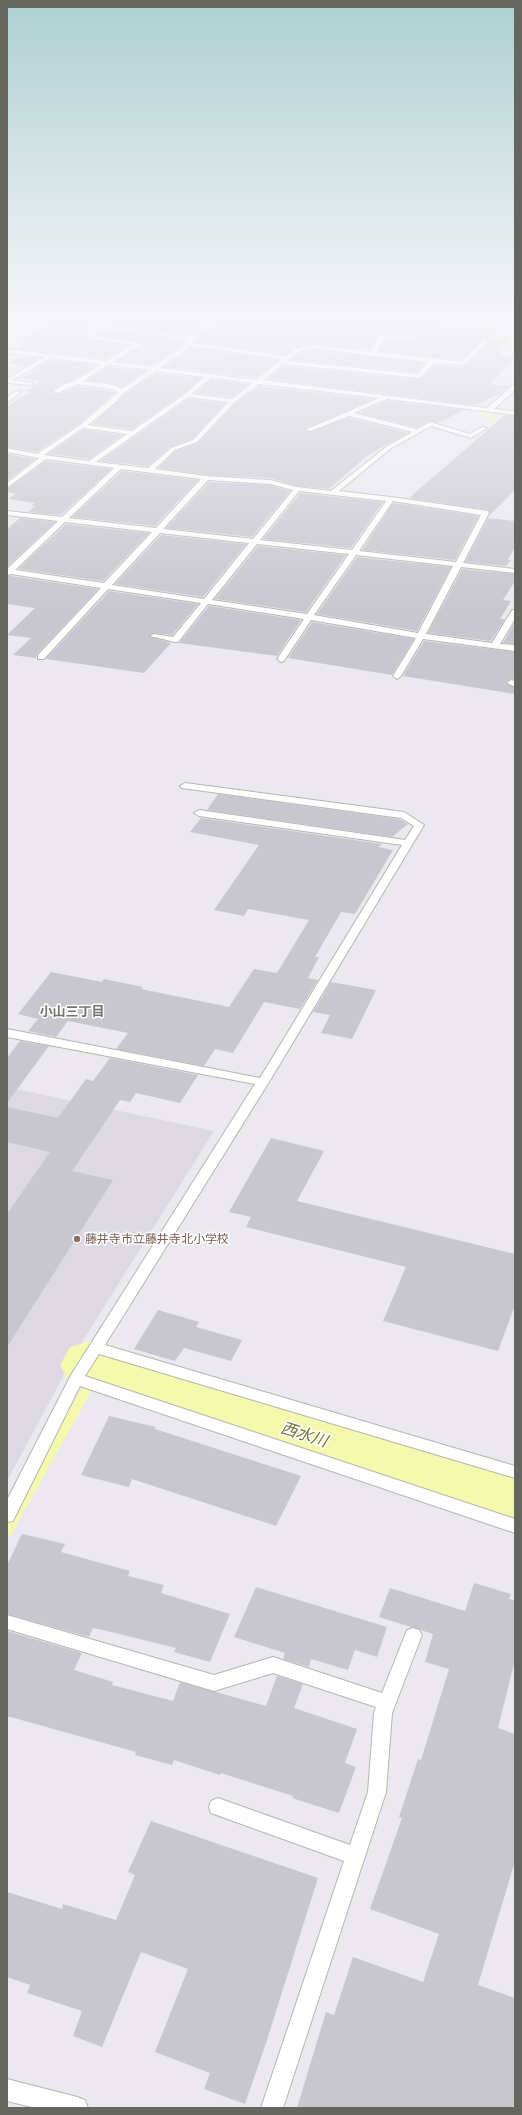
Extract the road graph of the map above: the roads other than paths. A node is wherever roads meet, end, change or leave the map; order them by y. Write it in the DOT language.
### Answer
graph roads {
  1 [pos="98,414"];
  2 [pos="160,414"];
  3 [pos="221,414"];
  4 [pos="350,414"];
  5 [pos="82,426"];
  6 [pos="484,428"];
  7 [pos="309,430"];
  8 [pos="418,431"];
  9 [pos="133,433"];
  10 [pos="7,450"];
  11 [pos="41,457"];
  12 [pos="90,463"];
  13 [pos="120,466"];
  14 [pos="150,470"];
  15 [pos="206,478"];
  16 [pos="7,486"];
  17 [pos="297,489"];
  18 [pos="334,492"];
  19 [pos="391,500"];
  20 [pos="7,513"];
  21 [pos="63,519"];
  22 [pos="160,530"];
  23 [pos="257,540"];
  24 [pos="353,552"];
  25 [pos="457,563"];
  26 [pos="515,571"];
  27 [pos="8,572"];
  28 [pos="108,586"];
  29 [pos="206,601"];
  30 [pos="515,612"];
  31 [pos="309,617"];
  32 [pos="154,636"];
  33 [pos="421,636"];
  34 [pos="494,646"];
  35 [pos="515,648"];
  36 [pos="41,657"];
  37 [pos="281,659"];
  38 [pos="397,676"];
  39 [pos="185,786"];
  40 [pos="199,813"];
  41 [pos="408,843"];
  42 [pos="7,1033"];
  43 [pos="263,1082"];
  44 [pos="96,1348"];
  45 [pos="76,1380"];
  46 [pos="515,1472"];
  47 [pos="7,1516"];
  48 [pos="515,1526"];
  49 [pos="7,1622"];
  50 [pos="413,1635"];
  51 [pos="387,1703"];
  52 [pos="218,1807"];
  53 [pos="355,1856"];
  54 [pos="7,2090"];
  55 [pos="77,2108"];
  56 [pos="272,2108"];
  1 -- 5 [label="street"];
  2 -- 9 [label="street"];
  3 -- 14 [label="street"];
  4 -- 7 [label="street"];
  4 -- 8 [label="street"];
  5 -- 9 [label="street"];
  5 -- 11 [label="street"];
  6 -- 8 [label="street"];
  8 -- 18 [label="street"];
  9 -- 12 [label="street"];
  10 -- 11 [label="street"];
  11 -- 12 [label="street"];
  11 -- 16 [label="street"];
  12 -- 13 [label="street"];
  13 -- 14 [label="street"];
  13 -- 21 [label="street"];
  14 -- 15 [label="street"];
  15 -- 17 [label="street"];
  15 -- 22 [label="street"];
  17 -- 18 [label="street"];
  17 -- 23 [label="street"];
  18 -- 19 [label="street"];
  19 -- 24 [label="street"];
  19 -- 25 [label="street"];
  20 -- 21 [label="street"];
  21 -- 22 [label="street"];
  21 -- 27 [label="street"];
  22 -- 23 [label="street"];
  22 -- 28 [label="street"];
  23 -- 24 [label="street"];
  23 -- 29 [label="street"];
  24 -- 25 [label="street"];
  24 -- 31 [label="street"];
  25 -- 26 [label="street"];
  25 -- 33 [label="street"];
  27 -- 28 [label="street"];
  28 -- 29 [label="street"];
  28 -- 36 [label="street"];
  29 -- 31 [label="street"];
  29 -- 32 [label="street"];
  30 -- 34 [label="street"];
  31 -- 33 [label="street"];
  31 -- 37 [label="street"];
  33 -- 34 [label="street"];
  33 -- 38 [label="street"];
  34 -- 35 [label="street"];
  39 -- 41 [label="street"];
  40 -- 41 [label="street"];
  41 -- 43 [label="street"];
  42 -- 43 [label="street"];
  43 -- 44 [label="street"];
  44 -- 45 [label="street"];
  44 -- 46 [label="street"];
  45 -- 47 [label="street"];
  45 -- 48 [label="street"];
  49 -- 51 [label="street"];
  50 -- 51 [label="street"];
  51 -- 53 [label="street"];
  52 -- 53 [label="street"];
  53 -- 56 [label="street"];
  54 -- 55 [label="street"];
}
